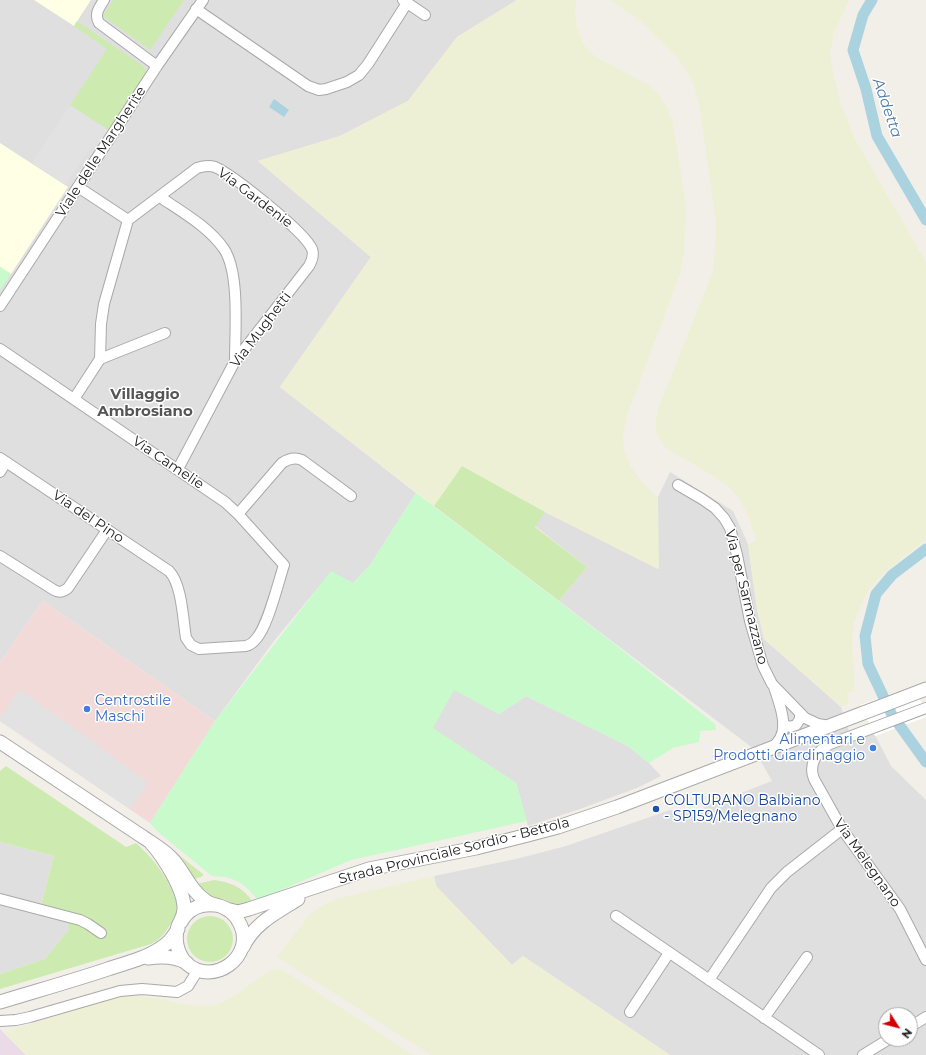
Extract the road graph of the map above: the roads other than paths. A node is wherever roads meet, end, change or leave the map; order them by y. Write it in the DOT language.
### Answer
graph roads {
  1 [pos="104,0"];
  2 [pos="203,0"];
  3 [pos="405,1"];
  4 [pos="196,9"];
  5 [pos="425,15"];
  6 [pos="157,66"];
  7 [pos="78,187"];
  8 [pos="160,197"];
  9 [pos="128,220"];
  10 [pos="313,256"];
  11 [pos="0,306"];
  12 [pos="165,333"];
  13 [pos="0,349"];
  14 [pos="100,359"];
  15 [pos="234,361"];
  16 [pos="74,399"];
  17 [pos="3,460"];
  18 [pos="178,469"];
  19 [pos="0,472"];
  20 [pos="678,485"];
  21 [pos="351,496"];
  22 [pos="238,514"];
  23 [pos="107,530"];
  24 [pos="0,556"];
  25 [pos="174,577"];
  26 [pos="772,684"];
  27 [pos="921,691"];
  28 [pos="925,709"];
  29 [pos="797,711"];
  30 [pos="782,719"];
  31 [pos="831,726"];
  32 [pos="0,742"];
  33 [pos="770,748"];
  34 [pos="842,829"];
  35 [pos="151,843"];
  36 [pos="315,888"];
  37 [pos="0,899"];
  38 [pos="220,907"];
  39 [pos="616,916"];
  40 [pos="179,926"];
  41 [pos="101,933"];
  42 [pos="240,952"];
  43 [pos="669,953"];
  44 [pos="807,957"];
  45 [pos="926,960"];
  46 [pos="130,962"];
  47 [pos="193,967"];
  48 [pos="708,980"];
  49 [pos="0,1002"];
  50 [pos="630,1012"];
  51 [pos="764,1018"];
  52 [pos="0,1021"];
  53 [pos="878,1046"];
  54 [pos="819,1055"];
  55 [pos="862,1055"];
  1 -- 6 [label="street"];
  2 -- 4 [label="street, Viale delle Margherite"];
  3 -- 4 [label="street"];
  3 -- 5 [label="street"];
  4 -- 6 [label="street, Viale delle Margherite"];
  6 -- 7 [label="street, Viale delle Margherite"];
  7 -- 9 [label="street"];
  7 -- 11 [label="street, Viale delle Margherite"];
  8 -- 9 [label="street, Via Gardenie"];
  8 -- 10 [label="street, Via Gardenie"];
  8 -- 15 [label="street"];
  9 -- 14 [label="street"];
  10 -- 15 [label="street, Via Mughetti"];
  12 -- 14 [label="street"];
  13 -- 16 [label="street, Via Camelie"];
  14 -- 16 [label="street"];
  15 -- 18 [label="street, Via Mughetti"];
  16 -- 18 [label="street, Via Camelie"];
  17 -- 19 [label="street"];
  17 -- 23 [label="street, Via del Pino"];
  18 -- 22 [label="street, Via Camelie"];
  20 -- 26 [label="street, Via per Sarmazzano"];
  21 -- 22 [label="street"];
  22 -- 25 [label="street, Via Camelie"];
  23 -- 24 [label="street"];
  23 -- 25 [label="street, Via del Pino"];
  26 -- 29 [label="street"];
  26 -- 30 [label="street"];
  27 -- 31 [label="street, Strada Provinciale Sordio - Bettola"];
  28 -- 34 [label="street, Via Melegnano"];
  29 -- 30 [label="street"];
  29 -- 30 [label="street"];
  29 -- 31 [label="street"];
  30 -- 33 [label="street"];
  31 -- 33 [label="street, Strada Provinciale Sordio - Bettola"];
  32 -- 35 [label="street"];
  33 -- 36 [label="street, Strada Provinciale Sordio - Bettola"];
  34 -- 45 [label="street, Via Melegnano"];
  34 -- 48 [label="street"];
  35 -- 38 [label="street"];
  35 -- 40 [label="street"];
  36 -- 38 [label="street, Strada Provinciale Sordio - Bettola"];
  36 -- 42 [label="street, Strada Provinciale Sordio - Bettola"];
  37 -- 41 [label="street"];
  38 -- 40 [label="street"];
  38 -- 42 [label="street"];
  39 -- 43 [label="street"];
  40 -- 46 [label="street"];
  40 -- 47 [label="street"];
  42 -- 47 [label="street"];
  43 -- 48 [label="street"];
  43 -- 50 [label="street"];
  44 -- 51 [label="street"];
  46 -- 47 [label="street"];
  46 -- 49 [label="street"];
  47 -- 52 [label="street"];
  48 -- 51 [label="street"];
  51 -- 54 [label="street"];
  53 -- 55 [label="street"];
}
